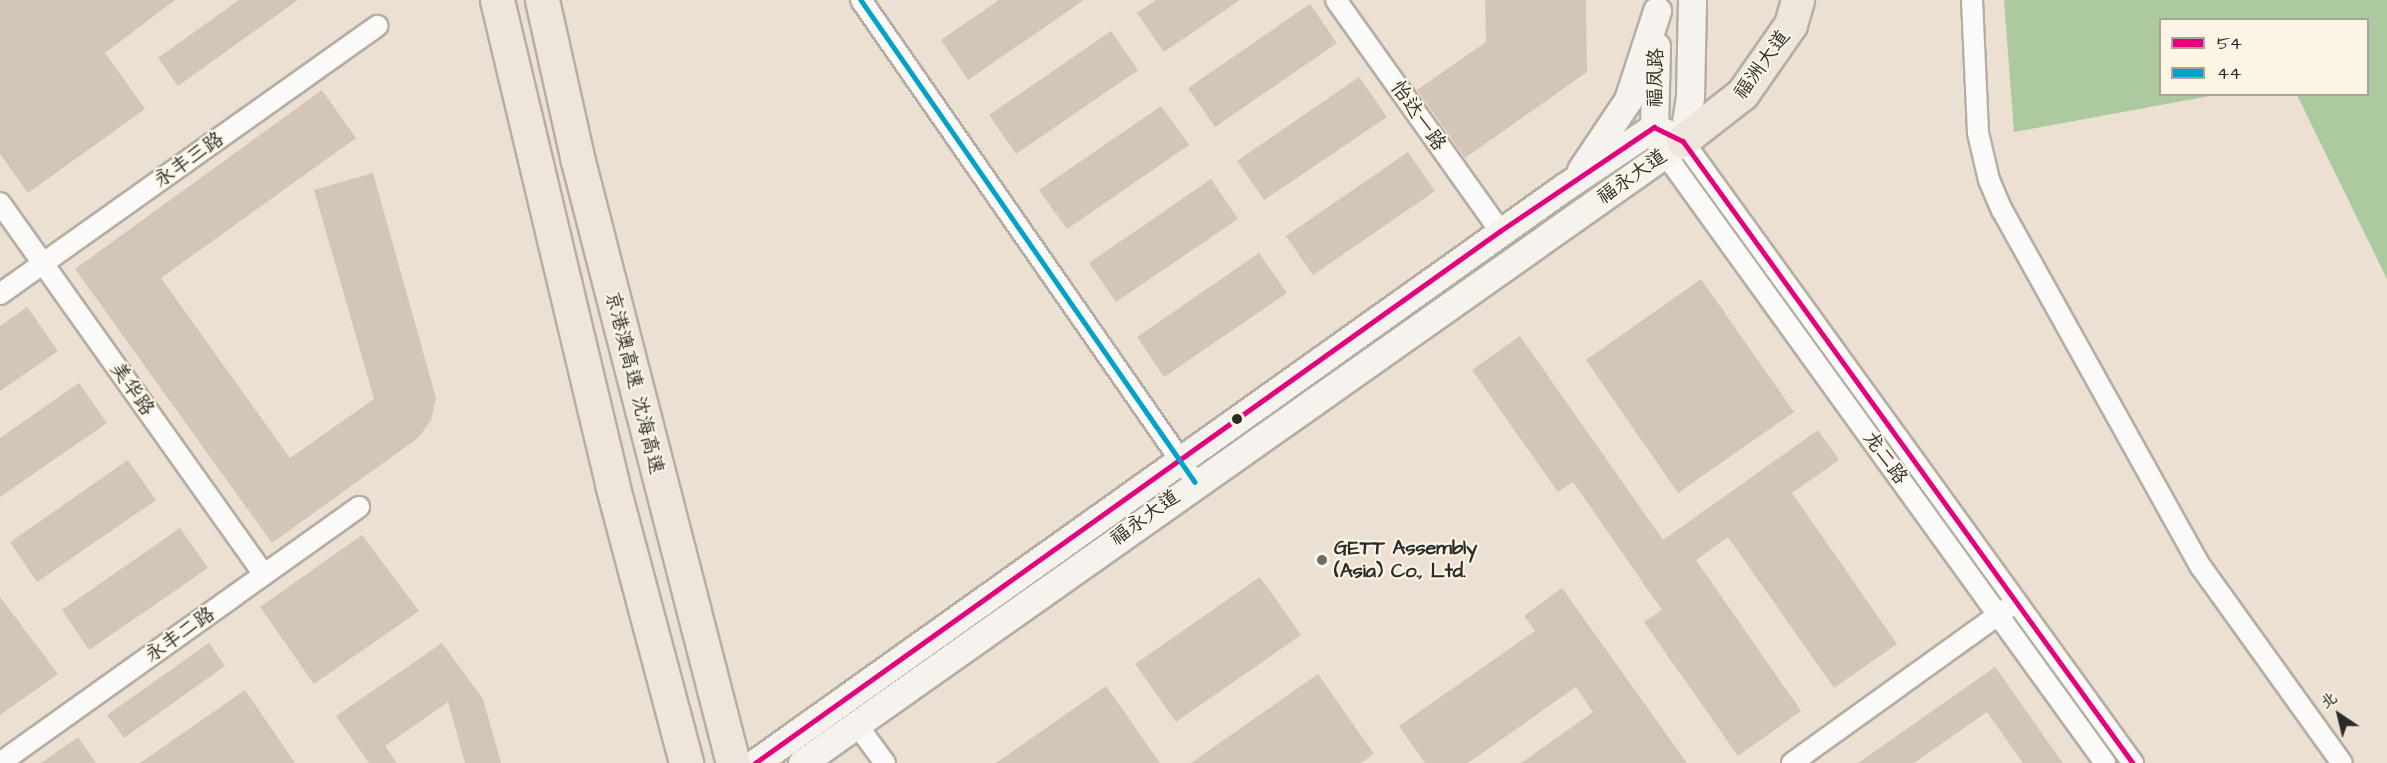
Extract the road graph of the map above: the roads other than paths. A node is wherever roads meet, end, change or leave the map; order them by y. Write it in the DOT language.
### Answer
graph roads {
  1 [pos="497,0"];
  2 [pos="542,0"];
  3 [pos="861,0"];
  4 [pos="1336,0"];
  5 [pos="1692,0"];
  6 [pos="1798,0"];
  7 [pos="1972,0"];
  8 [pos="1657,5"];
  9 [pos="377,26"];
  10 [pos="1654,127"];
  11 [pos="1674,147"];
  12 [pos="1563,188"];
  13 [pos="0,203"];
  14 [pos="1500,231"];
  15 [pos="43,264"];
  16 [pos="0,294"];
  17 [pos="1188,471"];
  18 [pos="359,507"];
  19 [pos="264,575"];
  20 [pos="2016,602"];
  21 [pos="1998,614"];
  22 [pos="857,725"];
  23 [pos="730,752"];
  24 [pos="2131,762"];
  25 [pos="0,763"];
  26 [pos="686,763"];
  27 [pos="755,763"];
  28 [pos="802,763"];
  29 [pos="885,763"];
  30 [pos="1792,763"];
  31 [pos="2105,763"];
  32 [pos="2342,763"];
  1 -- 26 [label="highway"];
  2 -- 23 [label="highway, 京港澳高速 沈海高速"];
  3 -- 17 [label="street"];
  4 -- 14 [label="street, 怡达一路"];
  5 -- 11 [label="main road, 福凤路"];
  6 -- 11 [label="main road, 福洲大道"];
  7 -- 32 [label="street"];
  8 -- 10 [label="main road, 福凤路"];
  8 -- 12 [label="main road"];
  9 -- 15 [label="street, 永丰三路"];
  10 -- 11 [label="main road, 福永大道"];
  10 -- 12 [label="main road, 福永大道"];
  11 -- 17 [label="main road, 福永大道"];
  11 -- 20 [label="street, 龙二路"];
  11 -- 21 [label="street, 龙二路"];
  12 -- 14 [label="main road, 福永大道"];
  13 -- 15 [label="street, 美华路"];
  14 -- 17 [label="main road, 福永大道"];
  15 -- 16 [label="street, 永丰三路"];
  15 -- 19 [label="street, 美华路"];
  17 -- 22 [label="main road, 福永大道"];
  17 -- 27 [label="main road, 福永大道"];
  18 -- 19 [label="street, 永丰二路"];
  19 -- 25 [label="street, 永丰二路"];
  20 -- 21 [label="street"];
  20 -- 24 [label="street, 龙二路"];
  21 -- 30 [label="street"];
  21 -- 31 [label="street, 龙二路"];
  22 -- 28 [label="main road, 福永大道"];
  22 -- 29 [label="street"];
}
